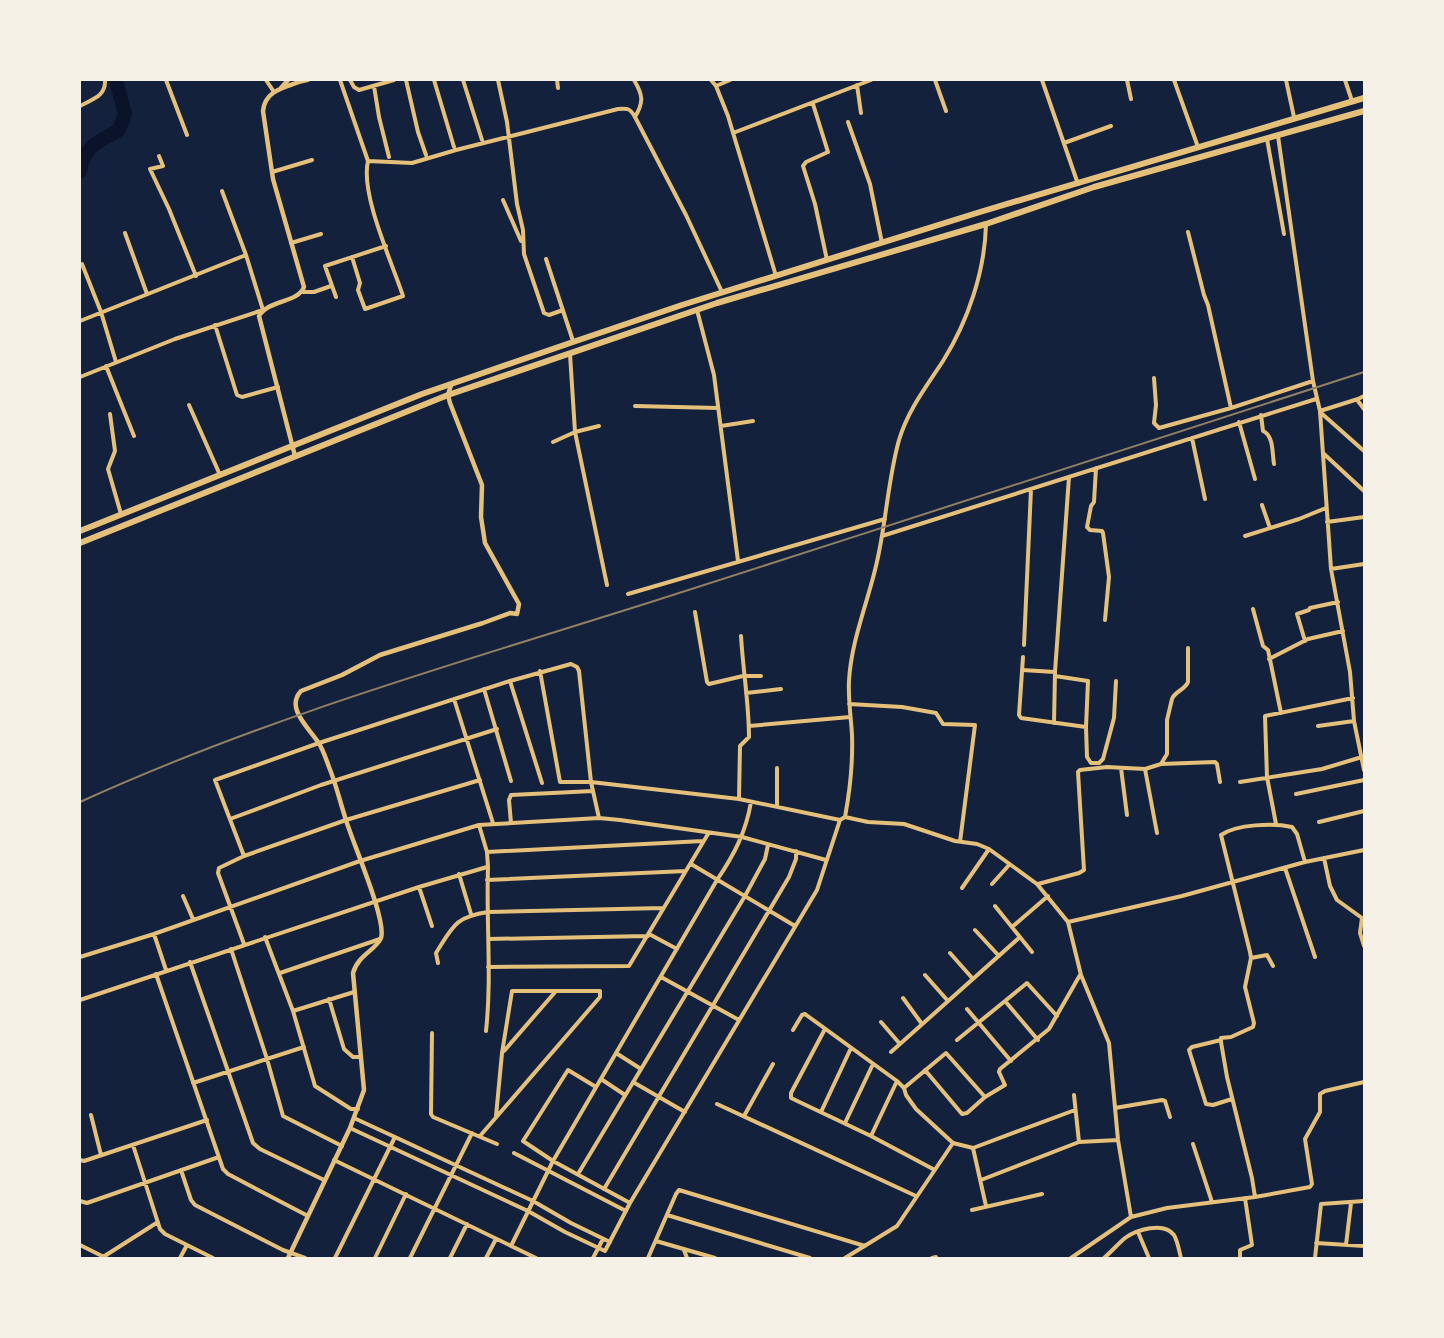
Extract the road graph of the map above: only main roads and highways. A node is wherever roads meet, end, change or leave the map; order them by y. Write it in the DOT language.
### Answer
graph roads {
  1 [pos="1365,98"];
  2 [pos="1365,111"];
  3 [pos="80,531"];
  4 [pos="80,543"];
  1 -- 3 [label="highway"];
  2 -- 4 [label="highway"];
}
